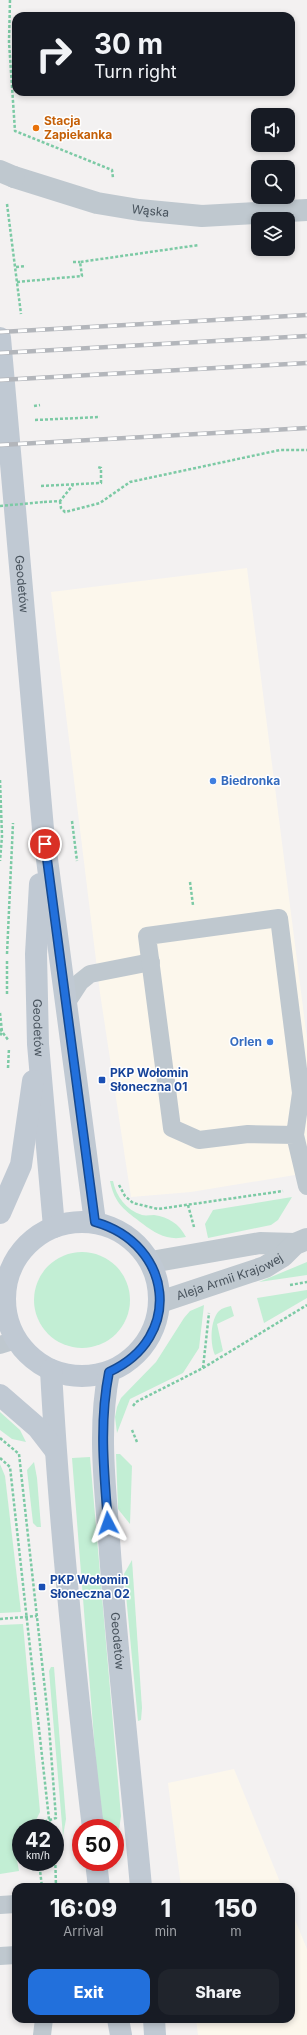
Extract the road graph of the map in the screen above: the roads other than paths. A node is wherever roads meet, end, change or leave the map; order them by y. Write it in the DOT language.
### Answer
graph roads {
  1 [pos="6,181"];
  2 [pos="307,210"];
  3 [pos="0,338"];
  4 [pos="43,829"];
  5 [pos="151,962"];
  6 [pos="65,1005"];
  7 [pos="38,1044"];
  8 [pos="295,1135"];
  9 [pos="307,1186"];
  10 [pos="0,1214"];
  11 [pos="95,1222"];
  12 [pos="54,1227"];
  13 [pos="301,1241"];
  14 [pos="151,1262"];
  15 [pos="3,1286"];
  16 [pos="160,1302"];
  17 [pos="8,1342"];
  18 [pos="51,1370"];
  19 [pos="109,1372"];
  20 [pos="0,1395"];
  21 [pos="55,1450"];
  22 [pos="92,1819"];
  23 [pos="97,1871"];
  24 [pos="99,1883"];
  25 [pos="141,1883"];
  26 [pos="12,1904"];
  27 [pos="0,1905"];
  28 [pos="12,1955"];
  29 [pos="0,1956"];
  30 [pos="44,2023"];
  31 [pos="119,2023"];
  32 [pos="154,2023"];
  33 [pos="42,2035"];
  34 [pos="121,2035"];
  35 [pos="155,2035"];
  1 -- 2 [label="street, Wąska"];
  3 -- 4 [label="main road, Geodetów"];
  4 -- 6 [label="main road, Geodetów"];
  4 -- 7 [label="main road, Geodetów"];
  5 -- 6 [label="lane"];
  5 -- 8 [label="lane"];
  5 -- 8 [label="lane"];
  6 -- 11 [label="main road, Geodetów"];
  7 -- 10 [label="main road"];
  7 -- 12 [label="main road, Geodetów"];
  8 -- 9 [label="lane"];
  11 -- 12 [label="main road"];
  11 -- 14 [label="main road"];
  12 -- 15 [label="main road"];
  13 -- 14 [label="street, Aleja Armii Krajowej"];
  13 -- 16 [label="street, Aleja Armii Krajowej"];
  14 -- 16 [label="main road"];
  15 -- 17 [label="main road"];
  16 -- 19 [label="main road"];
  17 -- 18 [label="main road"];
  18 -- 19 [label="main road"];
  18 -- 21 [label="main road"];
  19 -- 25 [label="main road, Geodetów"];
  20 -- 21 [label="main road"];
  21 -- 22 [label="main road"];
  23 -- 24 [label="main road"];
  26 -- 27 [label="lane"];
  28 -- 29 [label="lane"];
  30 -- 33 [label="lane"];
  31 -- 34 [label="main road"];
  32 -- 35 [label="main road"];
}
